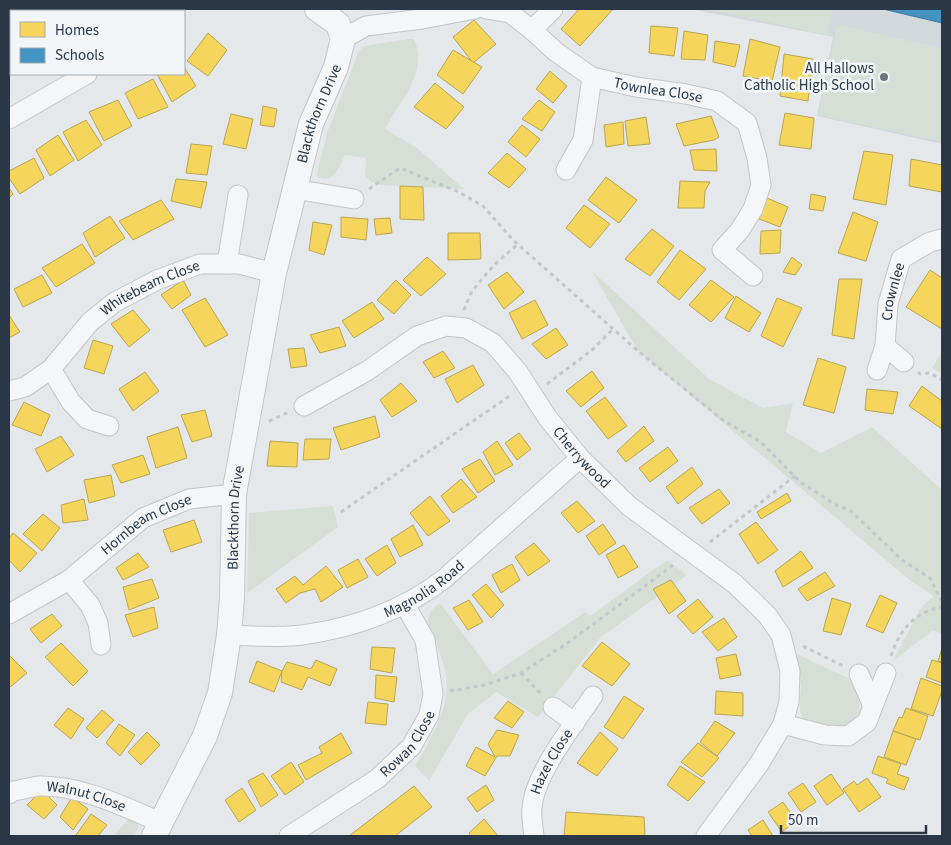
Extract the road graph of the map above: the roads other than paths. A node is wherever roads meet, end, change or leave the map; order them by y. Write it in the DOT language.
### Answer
graph roads {
  1 [pos="318,9"];
  2 [pos="475,9"];
  3 [pos="486,9"];
  4 [pos="553,9"];
  5 [pos="532,30"];
  6 [pos="343,39"];
  7 [pos="86,75"];
  8 [pos="592,77"];
  9 [pos="9,119"];
  10 [pos="566,170"];
  11 [pos="294,189"];
  12 [pos="238,196"];
  13 [pos="354,199"];
  14 [pos="942,239"];
  15 [pos="227,264"];
  16 [pos="274,273"];
  17 [pos="753,276"];
  18 [pos="885,346"];
  19 [pos="904,362"];
  20 [pos="52,370"];
  21 [pos="878,370"];
  22 [pos="9,391"];
  23 [pos="304,406"];
  24 [pos="109,426"];
  25 [pos="580,458"];
  26 [pos="234,494"];
  27 [pos="69,580"];
  28 [pos="405,604"];
  29 [pos="9,614"];
  30 [pos="229,634"];
  31 [pos="101,645"];
  32 [pos="886,673"];
  33 [pos="860,674"];
  34 [pos="593,696"];
  35 [pos="873,706"];
  36 [pos="553,707"];
  37 [pos="574,723"];
  38 [pos="783,724"];
  39 [pos="9,794"];
  40 [pos="158,830"];
  41 [pos="289,836"];
  42 [pos="534,836"];
  43 [pos="706,836"];
  1 -- 6 [label="street"];
  2 -- 6 [label="street"];
  3 -- 5 [label="street, Townlea Close"];
  4 -- 5 [label="street"];
  5 -- 8 [label="street, Townlea Close"];
  6 -- 11 [label="street, Blackthorn Drive"];
  7 -- 9 [label="street"];
  8 -- 10 [label="street, Townlea Close"];
  8 -- 17 [label="street, Townlea Close"];
  11 -- 13 [label="street"];
  11 -- 16 [label="street, Blackthorn Drive"];
  12 -- 15 [label="street"];
  14 -- 18 [label="street, Crownlee"];
  15 -- 16 [label="street, Whitebeam Close"];
  15 -- 20 [label="street, Whitebeam Close"];
  16 -- 26 [label="street, Blackthorn Drive"];
  18 -- 19 [label="street"];
  18 -- 21 [label="street, Crownlee"];
  20 -- 22 [label="street, Whitebeam Close"];
  20 -- 24 [label="street"];
  23 -- 25 [label="street, Cherrywood"];
  25 -- 28 [label="street, Magnolia Road"];
  25 -- 38 [label="street, Cherrywood"];
  26 -- 27 [label="street, Hornbeam Close"];
  26 -- 30 [label="street, Blackthorn Drive"];
  27 -- 29 [label="street, Hornbeam Close"];
  27 -- 31 [label="street"];
  28 -- 30 [label="street, Magnolia Road"];
  28 -- 41 [label="street, Rowan Close"];
  30 -- 40 [label="street, Blackthorn Drive"];
  32 -- 35 [label="street"];
  33 -- 35 [label="street"];
  34 -- 37 [label="street, Hazel Close"];
  35 -- 38 [label="street"];
  36 -- 37 [label="street"];
  37 -- 42 [label="street, Hazel Close"];
  38 -- 43 [label="street, Cherrywood"];
  39 -- 40 [label="street, Walnut Close"];
}
